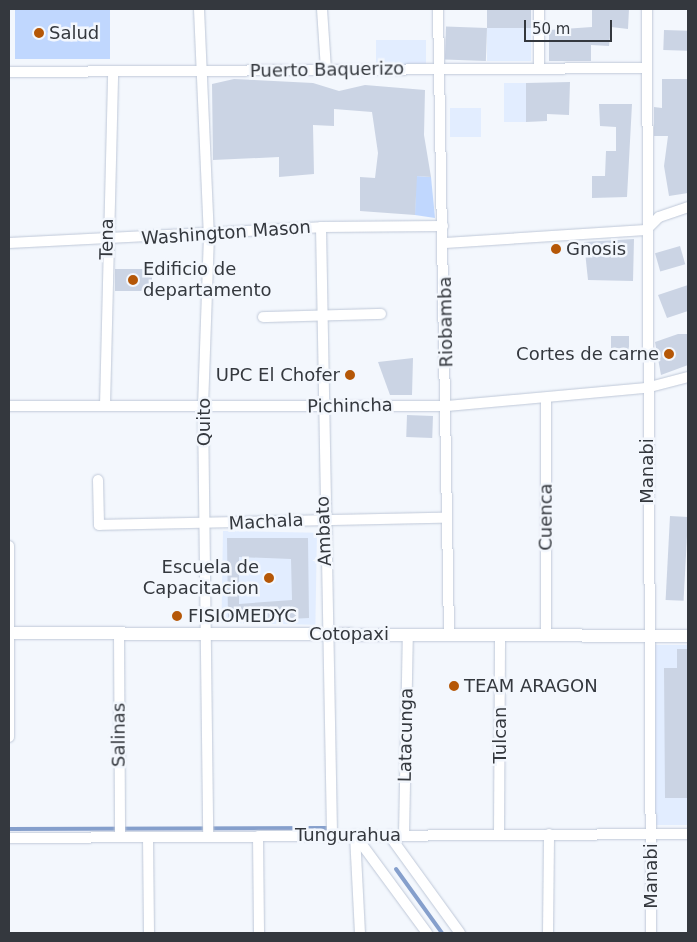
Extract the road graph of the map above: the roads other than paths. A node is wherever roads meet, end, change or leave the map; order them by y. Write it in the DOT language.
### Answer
graph roads {
  1 [pos="199,9"];
  2 [pos="322,9"];
  3 [pos="438,9"];
  4 [pos="539,9"];
  5 [pos="647,9"];
  6 [pos="645,68"];
  7 [pos="539,69"];
  8 [pos="326,70"];
  9 [pos="439,70"];
  10 [pos="200,71"];
  11 [pos="9,72"];
  12 [pos="113,72"];
  13 [pos="688,207"];
  14 [pos="443,226"];
  15 [pos="321,227"];
  16 [pos="646,230"];
  17 [pos="209,235"];
  18 [pos="107,240"];
  19 [pos="9,243"];
  20 [pos="445,243"];
  21 [pos="381,314"];
  22 [pos="322,316"];
  23 [pos="262,317"];
  24 [pos="688,376"];
  25 [pos="646,388"];
  26 [pos="546,399"];
  27 [pos="9,406"];
  28 [pos="105,406"];
  29 [pos="447,406"];
  30 [pos="321,407"];
  31 [pos="203,408"];
  32 [pos="98,480"];
  33 [pos="447,518"];
  34 [pos="324,519"];
  35 [pos="204,524"];
  36 [pos="9,546"];
  37 [pos="10,633"];
  38 [pos="119,633"];
  39 [pos="206,634"];
  40 [pos="327,634"];
  41 [pos="408,635"];
  42 [pos="449,635"];
  43 [pos="500,636"];
  44 [pos="546,636"];
  45 [pos="688,636"];
  46 [pos="648,637"];
  47 [pos="9,737"];
  48 [pos="499,834"];
  49 [pos="549,834"];
  50 [pos="651,834"];
  51 [pos="688,834"];
  52 [pos="332,835"];
  53 [pos="355,835"];
  54 [pos="389,835"];
  55 [pos="404,835"];
  56 [pos="120,836"];
  57 [pos="208,836"];
  58 [pos="258,836"];
  59 [pos="148,837"];
  60 [pos="9,838"];
  61 [pos="149,933"];
  62 [pos="258,933"];
  63 [pos="360,933"];
  64 [pos="427,933"];
  65 [pos="460,933"];
  66 [pos="548,933"];
  67 [pos="651,933"];
  1 -- 10 [label="street, Quito"];
  2 -- 8 [label="street"];
  3 -- 9 [label="street, Riobamba"];
  4 -- 7 [label="street"];
  5 -- 6 [label="street, Manabi"];
  6 -- 7 [label="street, Puerto Baquerizo"];
  6 -- 16 [label="street, Manabi"];
  7 -- 9 [label="street, Puerto Baquerizo"];
  8 -- 9 [label="street, Puerto Baquerizo"];
  8 -- 10 [label="street, Puerto Baquerizo"];
  9 -- 14 [label="street, Riobamba"];
  10 -- 12 [label="street, Puerto Baquerizo"];
  10 -- 17 [label="street, Quito"];
  11 -- 12 [label="street, Puerto Baquerizo"];
  12 -- 18 [label="street, Tena"];
  13 -- 16 [label="street"];
  14 -- 15 [label="street, Washington Mason"];
  14 -- 20 [label="street, Riobamba"];
  15 -- 17 [label="street, Washington Mason"];
  15 -- 22 [label="street, Ambato"];
  16 -- 20 [label="street"];
  16 -- 25 [label="street, Manabi"];
  17 -- 18 [label="street, Washington Mason"];
  17 -- 31 [label="street, Quito"];
  18 -- 19 [label="street, Washington Mason"];
  18 -- 28 [label="street, Tena"];
  20 -- 29 [label="street, Riobamba"];
  21 -- 22 [label="street"];
  22 -- 23 [label="street"];
  22 -- 30 [label="street, Ambato"];
  24 -- 25 [label="street, Pichincha"];
  25 -- 26 [label="street, Pichincha"];
  25 -- 46 [label="street, Manabi"];
  26 -- 29 [label="street, Pichincha"];
  26 -- 44 [label="street, Cuenca"];
  27 -- 28 [label="street, Pichincha"];
  28 -- 31 [label="street, Pichincha"];
  29 -- 30 [label="street, Pichincha"];
  29 -- 33 [label="street, Riobamba"];
  30 -- 31 [label="street, Pichincha"];
  30 -- 34 [label="street, Ambato"];
  31 -- 35 [label="street, Quito"];
  32 -- 35 [label="street, Machala"];
  33 -- 34 [label="street, Machala"];
  33 -- 42 [label="street, Riobamba"];
  34 -- 35 [label="street, Machala"];
  34 -- 40 [label="street, Ambato"];
  35 -- 39 [label="street, Quito"];
  36 -- 37 [label="street"];
  37 -- 38 [label="street, Cotopaxi"];
  37 -- 47 [label="street"];
  38 -- 39 [label="street, Cotopaxi"];
  38 -- 56 [label="street, Salinas"];
  39 -- 40 [label="street, Cotopaxi"];
  39 -- 57 [label="street, Quito"];
  40 -- 41 [label="street, Cotopaxi"];
  40 -- 52 [label="street, Ambato"];
  41 -- 42 [label="street, Cotopaxi"];
  41 -- 55 [label="street, Latacunga"];
  42 -- 43 [label="street, Cotopaxi"];
  43 -- 44 [label="street, Cotopaxi"];
  43 -- 48 [label="street, Tulcan"];
  44 -- 46 [label="street, Cotopaxi"];
  45 -- 46 [label="street, Cotopaxi"];
  46 -- 50 [label="street, Manabi"];
  48 -- 49 [label="street, Tungurahua"];
  48 -- 55 [label="street, Tungurahua"];
  49 -- 50 [label="street, Tungurahua"];
  49 -- 66 [label="street"];
  50 -- 51 [label="street, Tungurahua"];
  50 -- 67 [label="street, Manabi"];
  52 -- 53 [label="street, Tungurahua"];
  52 -- 58 [label="street, Tungurahua"];
  53 -- 54 [label="street, Tungurahua"];
  53 -- 63 [label="street"];
  53 -- 64 [label="street"];
  54 -- 55 [label="street, Tungurahua"];
  54 -- 65 [label="street"];
  56 -- 59 [label="street, Tungurahua"];
  56 -- 60 [label="street, Tungurahua"];
  57 -- 58 [label="street, Tungurahua"];
  57 -- 59 [label="street, Tungurahua"];
  58 -- 62 [label="street"];
  59 -- 61 [label="street"];
}
